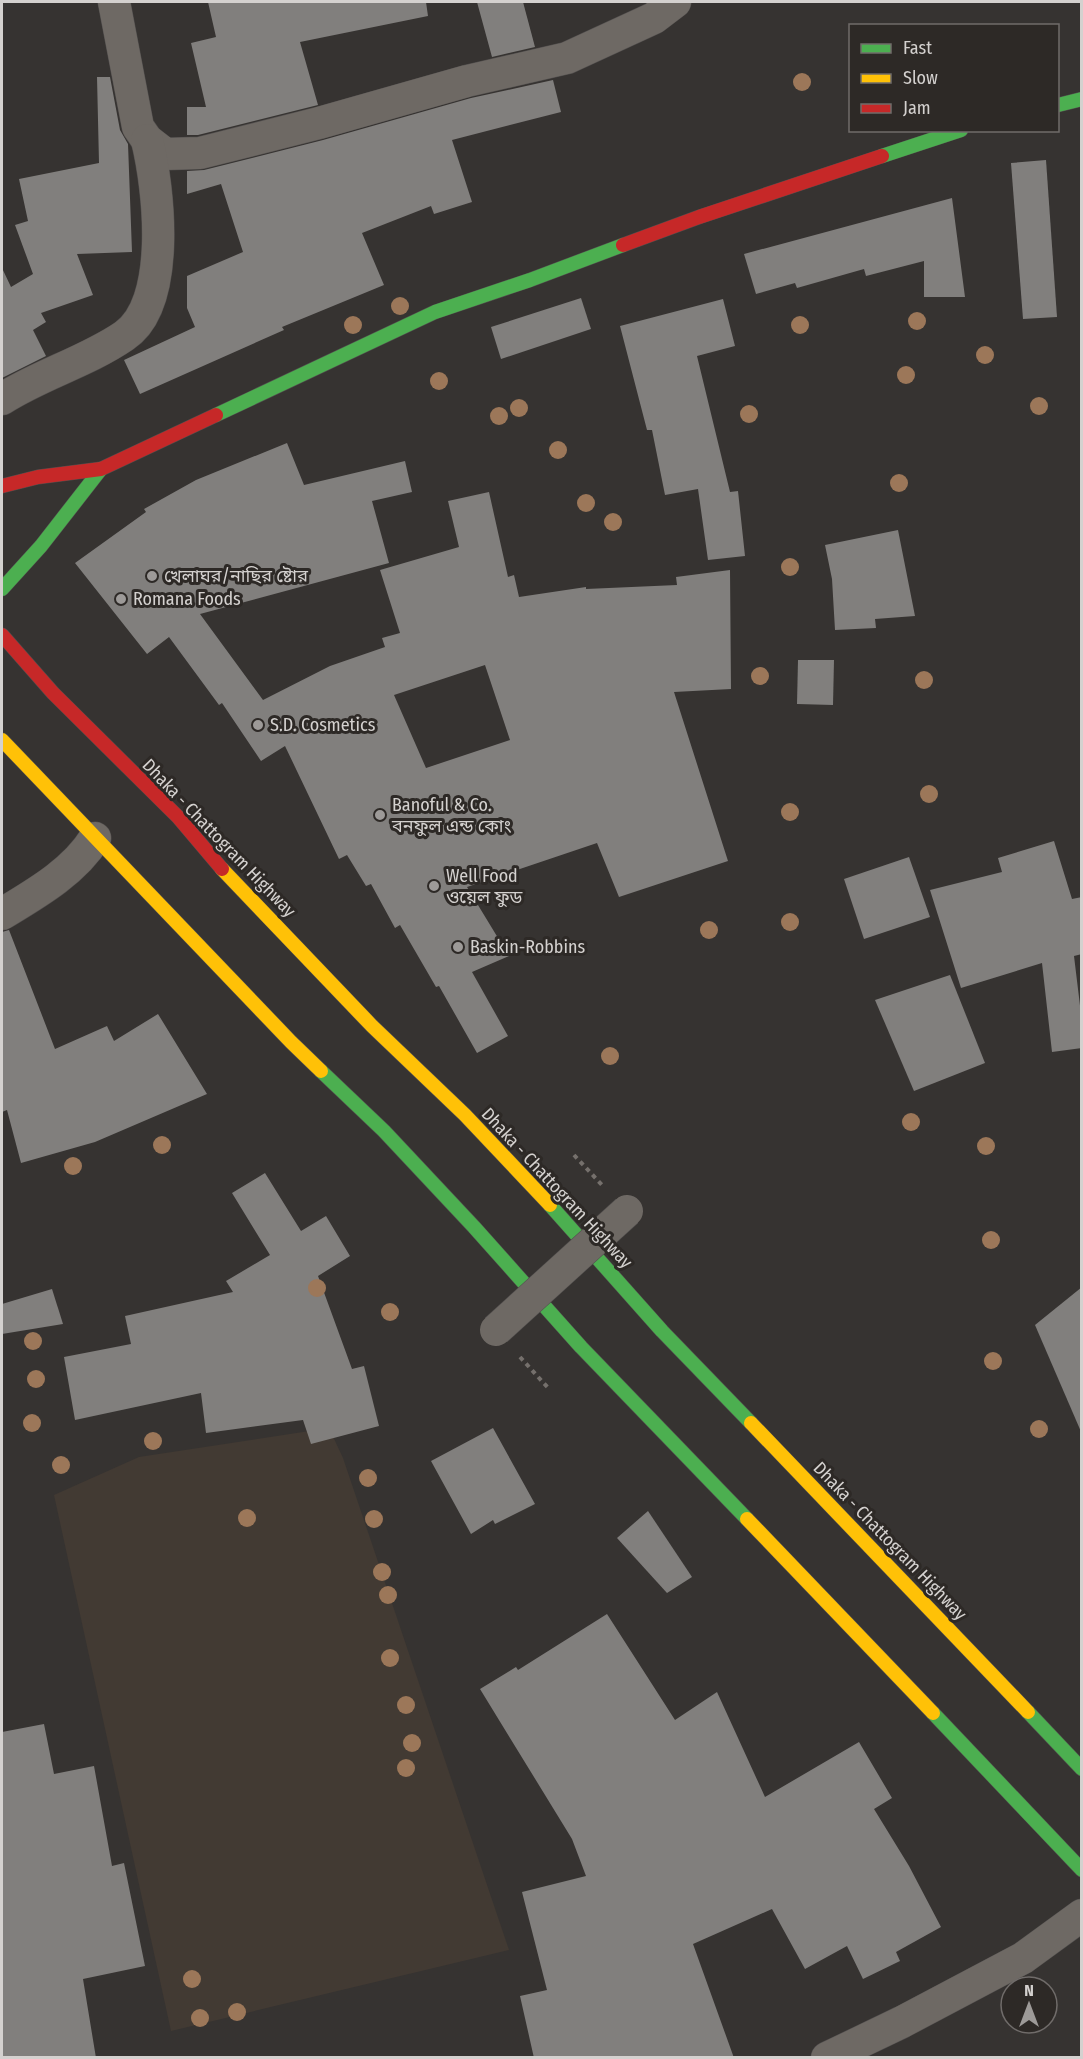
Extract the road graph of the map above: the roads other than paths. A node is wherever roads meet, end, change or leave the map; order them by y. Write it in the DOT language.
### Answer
graph roads {
  1 [pos="114,2"];
  2 [pos="675,2"];
  3 [pos="1082,99"];
  4 [pos="1059,105"];
  5 [pos="955,132"];
  6 [pos="147,140"];
  7 [pos="2,399"];
  8 [pos="101,469"];
  9 [pos="2,486"];
  10 [pos="2,588"];
  11 [pos="2,635"];
  12 [pos="2,740"];
  13 [pos="95,838"];
  14 [pos="2,914"];
  15 [pos="627,1211"];
  16 [pos="496,1330"];
  17 [pos="1082,1769"];
  18 [pos="1082,1870"];
  19 [pos="1082,1915"];
  20 [pos="827,2058"];
  1 -- 6 [label="street"];
  2 -- 6 [label="street"];
  3 -- 4 [label="main road"];
  5 -- 8 [label="main road"];
  6 -- 7 [label="street"];
  8 -- 9 [label="main road"];
  8 -- 10 [label="main road"];
  11 -- 17 [label="main road, Dhaka - Chattogram Highway"];
  12 -- 13 [label="main road"];
  13 -- 14 [label="street"];
  13 -- 18 [label="main road"];
  15 -- 16 [label="street, bridge"];
  19 -- 20 [label="street"];
}
